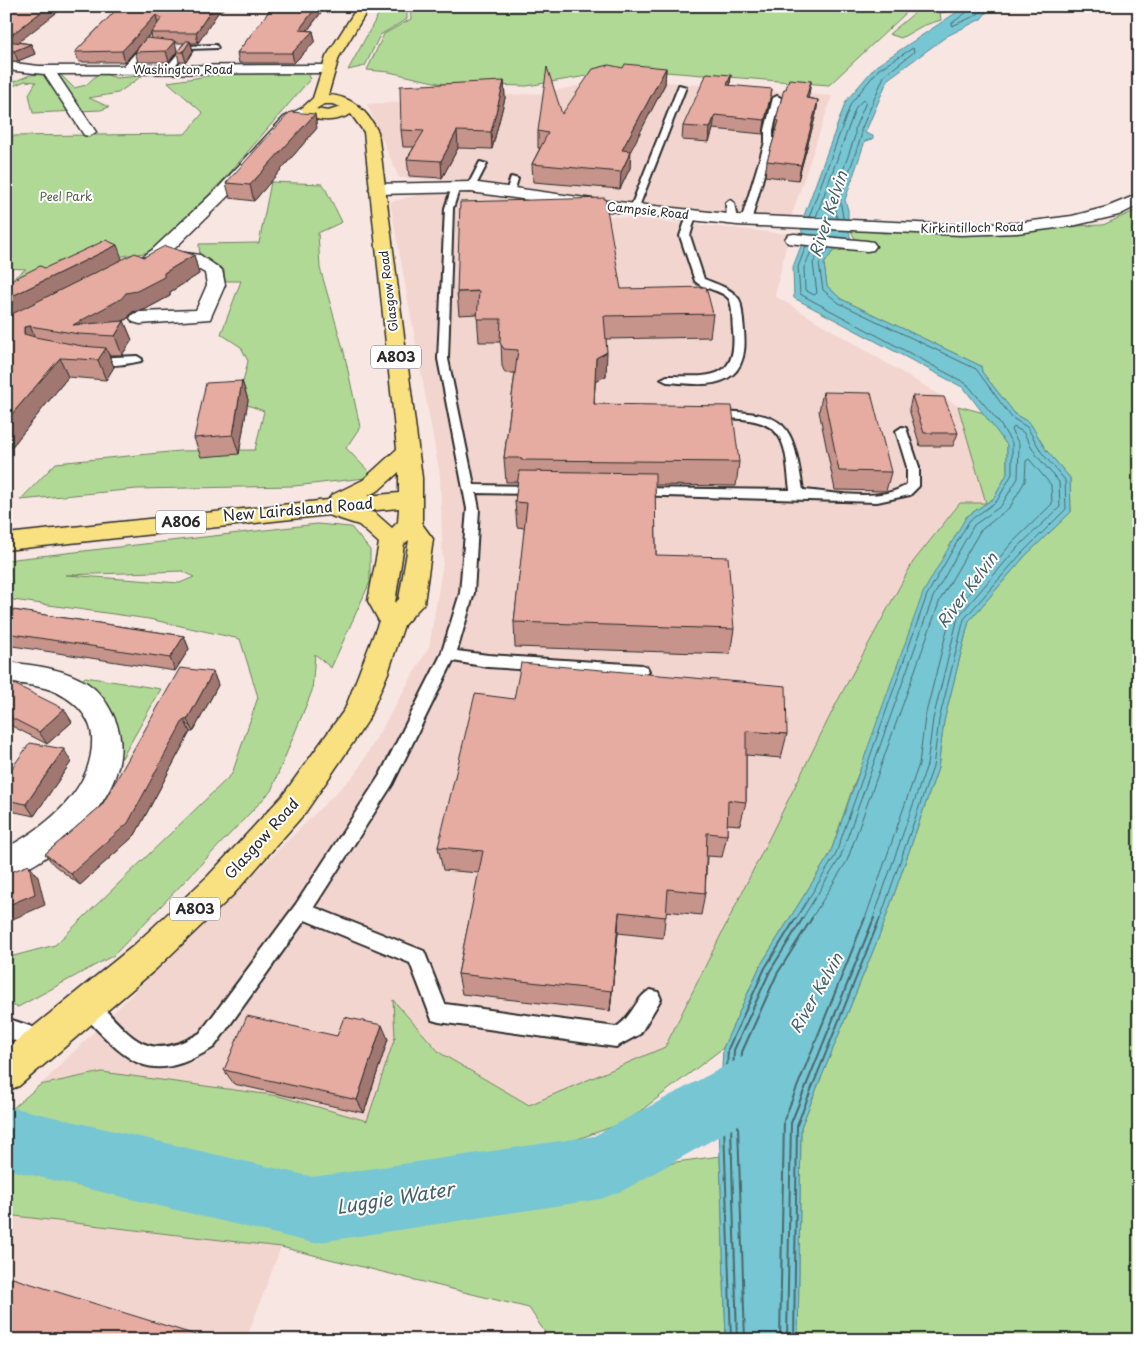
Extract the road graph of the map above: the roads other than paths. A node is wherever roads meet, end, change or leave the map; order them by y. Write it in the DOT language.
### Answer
graph roads {
  1 [pos="364,6"];
  2 [pos="155,34"];
  3 [pos="178,47"];
  4 [pos="186,47"];
  5 [pos="216,47"];
  6 [pos="76,55"];
  7 [pos="51,69"];
  8 [pos="169,69"];
  9 [pos="328,69"];
  10 [pos="125,70"];
  11 [pos="9,73"];
  12 [pos="682,87"];
  13 [pos="777,98"];
  14 [pos="317,104"];
  15 [pos="350,107"];
  16 [pos="336,115"];
  17 [pos="364,120"];
  18 [pos="89,132"];
  19 [pos="483,164"];
  20 [pos="464,187"];
  21 [pos="377,189"];
  22 [pos="1139,199"];
  23 [pos="730,203"];
  24 [pos="634,209"];
  25 [pos="691,215"];
  26 [pos="739,220"];
  27 [pos="797,232"];
  28 [pos="867,246"];
  29 [pos="158,254"];
  30 [pos="122,275"];
  31 [pos="140,318"];
  32 [pos="137,359"];
  33 [pos="81,360"];
  34 [pos="667,379"];
  35 [pos="705,414"];
  36 [pos="902,430"];
  37 [pos="407,452"];
  38 [pos="471,489"];
  39 [pos="550,490"];
  40 [pos="619,491"];
  41 [pos="798,494"];
  42 [pos="410,499"];
  43 [pos="323,507"];
  44 [pos="401,533"];
  45 [pos="6,542"];
  46 [pos="448,655"];
  47 [pos="6,672"];
  48 [pos="642,672"];
  49 [pos="6,864"];
  50 [pos="302,910"];
  51 [pos="651,999"];
  52 [pos="88,1006"];
  53 [pos="6,1028"];
  54 [pos="46,1041"];
  55 [pos="6,1073"];
  1 -- 9 [label="main road"];
  2 -- 10 [label="lane"];
  3 -- 4 [label="lane"];
  4 -- 5 [label="lane"];
  4 -- 8 [label="lane"];
  6 -- 7 [label="street"];
  7 -- 10 [label="street, Washington Road"];
  7 -- 11 [label="street"];
  7 -- 18 [label="street"];
  8 -- 9 [label="street, Washington Road"];
  8 -- 10 [label="street, Washington Road"];
  9 -- 14 [label="main road"];
  12 -- 24 [label="lane"];
  13 -- 26 [label="lane"];
  14 -- 15 [label="main road, Glasgow Road"];
  14 -- 16 [label="main road"];
  14 -- 29 [label="street"];
  15 -- 16 [label="main road"];
  15 -- 17 [label="main road, Glasgow Road / A803"];
  16 -- 17 [label="main road"];
  17 -- 21 [label="main road, Glasgow Road / A803"];
  19 -- 20 [label="lane"];
  20 -- 21 [label="street, Campsie Road"];
  20 -- 24 [label="street, Campsie Road"];
  20 -- 38 [label="lane"];
  21 -- 37 [label="main road, Glasgow Road / A803"];
  22 -- 27 [label="street, Kirkintilloch Road"];
  23 -- 26 [label="lane"];
  24 -- 25 [label="street, Campsie Road"];
  25 -- 26 [label="street, Campsie Road"];
  25 -- 34 [label="lane"];
  26 -- 27 [label="street, Campsie Road"];
  27 -- 28 [label="street"];
  29 -- 30 [label="street"];
  29 -- 31 [label="street"];
  32 -- 33 [label="lane"];
  35 -- 41 [label="lane"];
  36 -- 41 [label="lane"];
  37 -- 42 [label="main road, Glasgow Road / A803"];
  37 -- 43 [label="main road"];
  38 -- 39 [label="lane"];
  38 -- 46 [label="lane"];
  40 -- 41 [label="lane"];
  42 -- 43 [label="main road, New Lairdsland Road / A806"];
  42 -- 44 [label="main road, Glasgow Road / A803"];
  43 -- 44 [label="main road"];
  43 -- 45 [label="main road, New Lairdsland Road / A806"];
  44 -- 52 [label="main road, Glasgow Road / A803"];
  46 -- 48 [label="lane"];
  46 -- 50 [label="lane"];
  47 -- 49 [label="street"];
  50 -- 51 [label="lane"];
  50 -- 52 [label="lane"];
  52 -- 54 [label="main road, Glasgow Road / A803"];
  53 -- 54 [label="lane"];
  54 -- 55 [label="main road, Glasgow Road / A803"];
}
